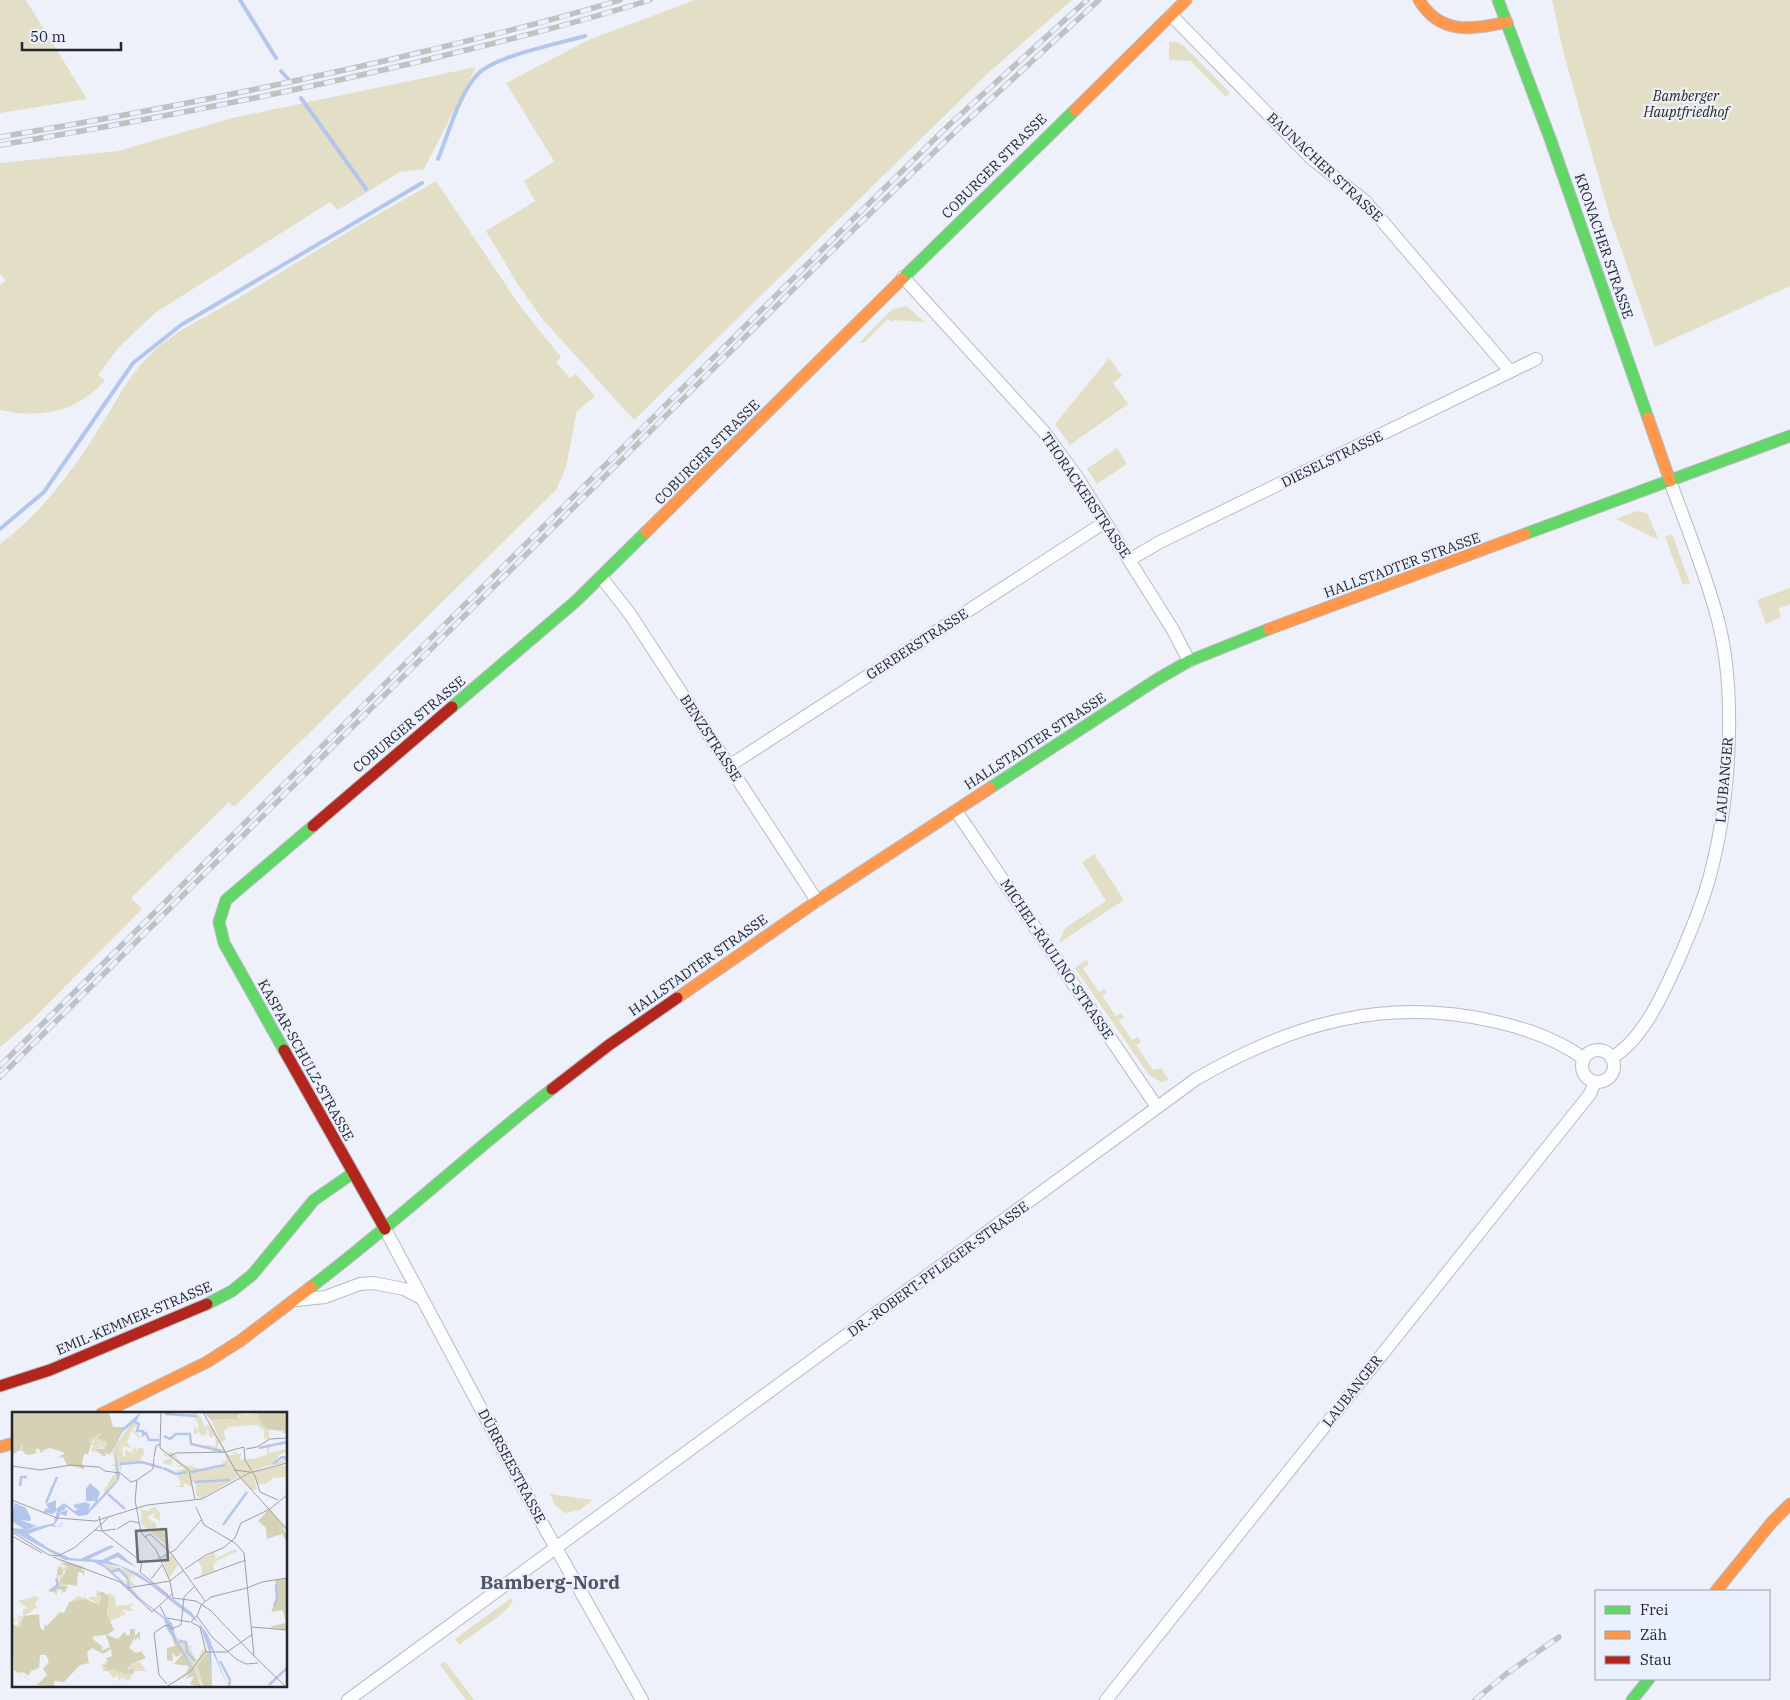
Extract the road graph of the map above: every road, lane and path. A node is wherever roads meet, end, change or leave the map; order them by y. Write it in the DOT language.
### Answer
graph roads {
  1 [pos="1186,0"];
  2 [pos="1419,0"];
  3 [pos="1498,0"];
  4 [pos="1171,15"];
  5 [pos="1506,22"];
  6 [pos="903,277"];
  7 [pos="1536,359"];
  8 [pos="1510,372"];
  9 [pos="1790,436"];
  10 [pos="1670,481"];
  11 [pos="1105,522"];
  12 [pos="1129,560"];
  13 [pos="602,577"];
  14 [pos="1189,661"];
  15 [pos="729,766"];
  16 [pos="956,811"];
  17 [pos="226,900"];
  18 [pos="817,901"];
  19 [pos="1584,1058"];
  20 [pos="1611,1058"];
  21 [pos="1595,1082"];
  22 [pos="1157,1107"];
  23 [pos="353,1173"];
  24 [pos="385,1229"];
  25 [pos="421,1298"];
  26 [pos="296,1300"];
  27 [pos="0,1386"];
  28 [pos="105,1412"];
  29 [pos="1790,1504"];
  30 [pos="556,1548"];
  31 [pos="1717,1590"];
  32 [pos="1648,1680"];
  33 [pos="348,1700"];
  34 [pos="642,1700"];
  35 [pos="1106,1700"];
  36 [pos="1632,1700"];
  1 -- 4 [label="street, COBURGER STRASSE"];
  2 -- 5 [label="street"];
  3 -- 5 [label="street, KRONACHER STRASSE"];
  4 -- 6 [label="street, COBURGER STRASSE"];
  4 -- 8 [label="street, BAUNACHER STRASSE"];
  5 -- 10 [label="street, KRONACHER STRASSE"];
  6 -- 11 [label="street, THORACKERSTRASSE"];
  6 -- 13 [label="street, COBURGER STRASSE"];
  7 -- 8 [label="street, DIESELSTRASSE"];
  8 -- 12 [label="street, DIESELSTRASSE"];
  9 -- 10 [label="street, HALLSTADTER STRASSE"];
  10 -- 14 [label="street, HALLSTADTER STRASSE"];
  10 -- 20 [label="street, LAUBANGER"];
  11 -- 12 [label="street, THORACKERSTRASSE"];
  11 -- 15 [label="street, GERBERSTRASSE"];
  12 -- 14 [label="street, THORACKERSTRASSE"];
  13 -- 15 [label="street, BENZSTRASSE"];
  13 -- 17 [label="street, COBURGER STRASSE"];
  14 -- 16 [label="street, HALLSTADTER STRASSE"];
  15 -- 18 [label="street, BENZSTRASSE"];
  16 -- 18 [label="street, HALLSTADTER STRASSE"];
  16 -- 22 [label="street, MICHEL-RAULINO-STRASSE"];
  17 -- 23 [label="street, KASPAR-SCHULZ-STRASSE"];
  18 -- 24 [label="street, HALLSTADTER STRASSE"];
  19 -- 20 [label="street"];
  19 -- 21 [label="street"];
  19 -- 22 [label="street, DR.-ROBERT-PFLEGER-STRASSE"];
  20 -- 21 [label="street, LAUBANGER"];
  21 -- 35 [label="street, LAUBANGER"];
  22 -- 30 [label="street, DR.-ROBERT-PFLEGER-STRASSE"];
  23 -- 24 [label="street, KASPAR-SCHULZ-STRASSE"];
  23 -- 27 [label="street, EMIL-KEMMER-STRASSE"];
  24 -- 25 [label="street, DÜRRSEESTRASSE"];
  24 -- 26 [label="street, HALLSTADTER STRASSE"];
  25 -- 26 [label="street"];
  25 -- 30 [label="street, DÜRRSEESTRASSE"];
  26 -- 28 [label="street, HALLSTADTER STRASSE"];
  29 -- 31 [label="street"];
  30 -- 33 [label="street, DR.-ROBERT-PFLEGER-STRASSE"];
  30 -- 34 [label="street, DÜRRSEESTRASSE"];
  32 -- 36 [label="street"];
}
